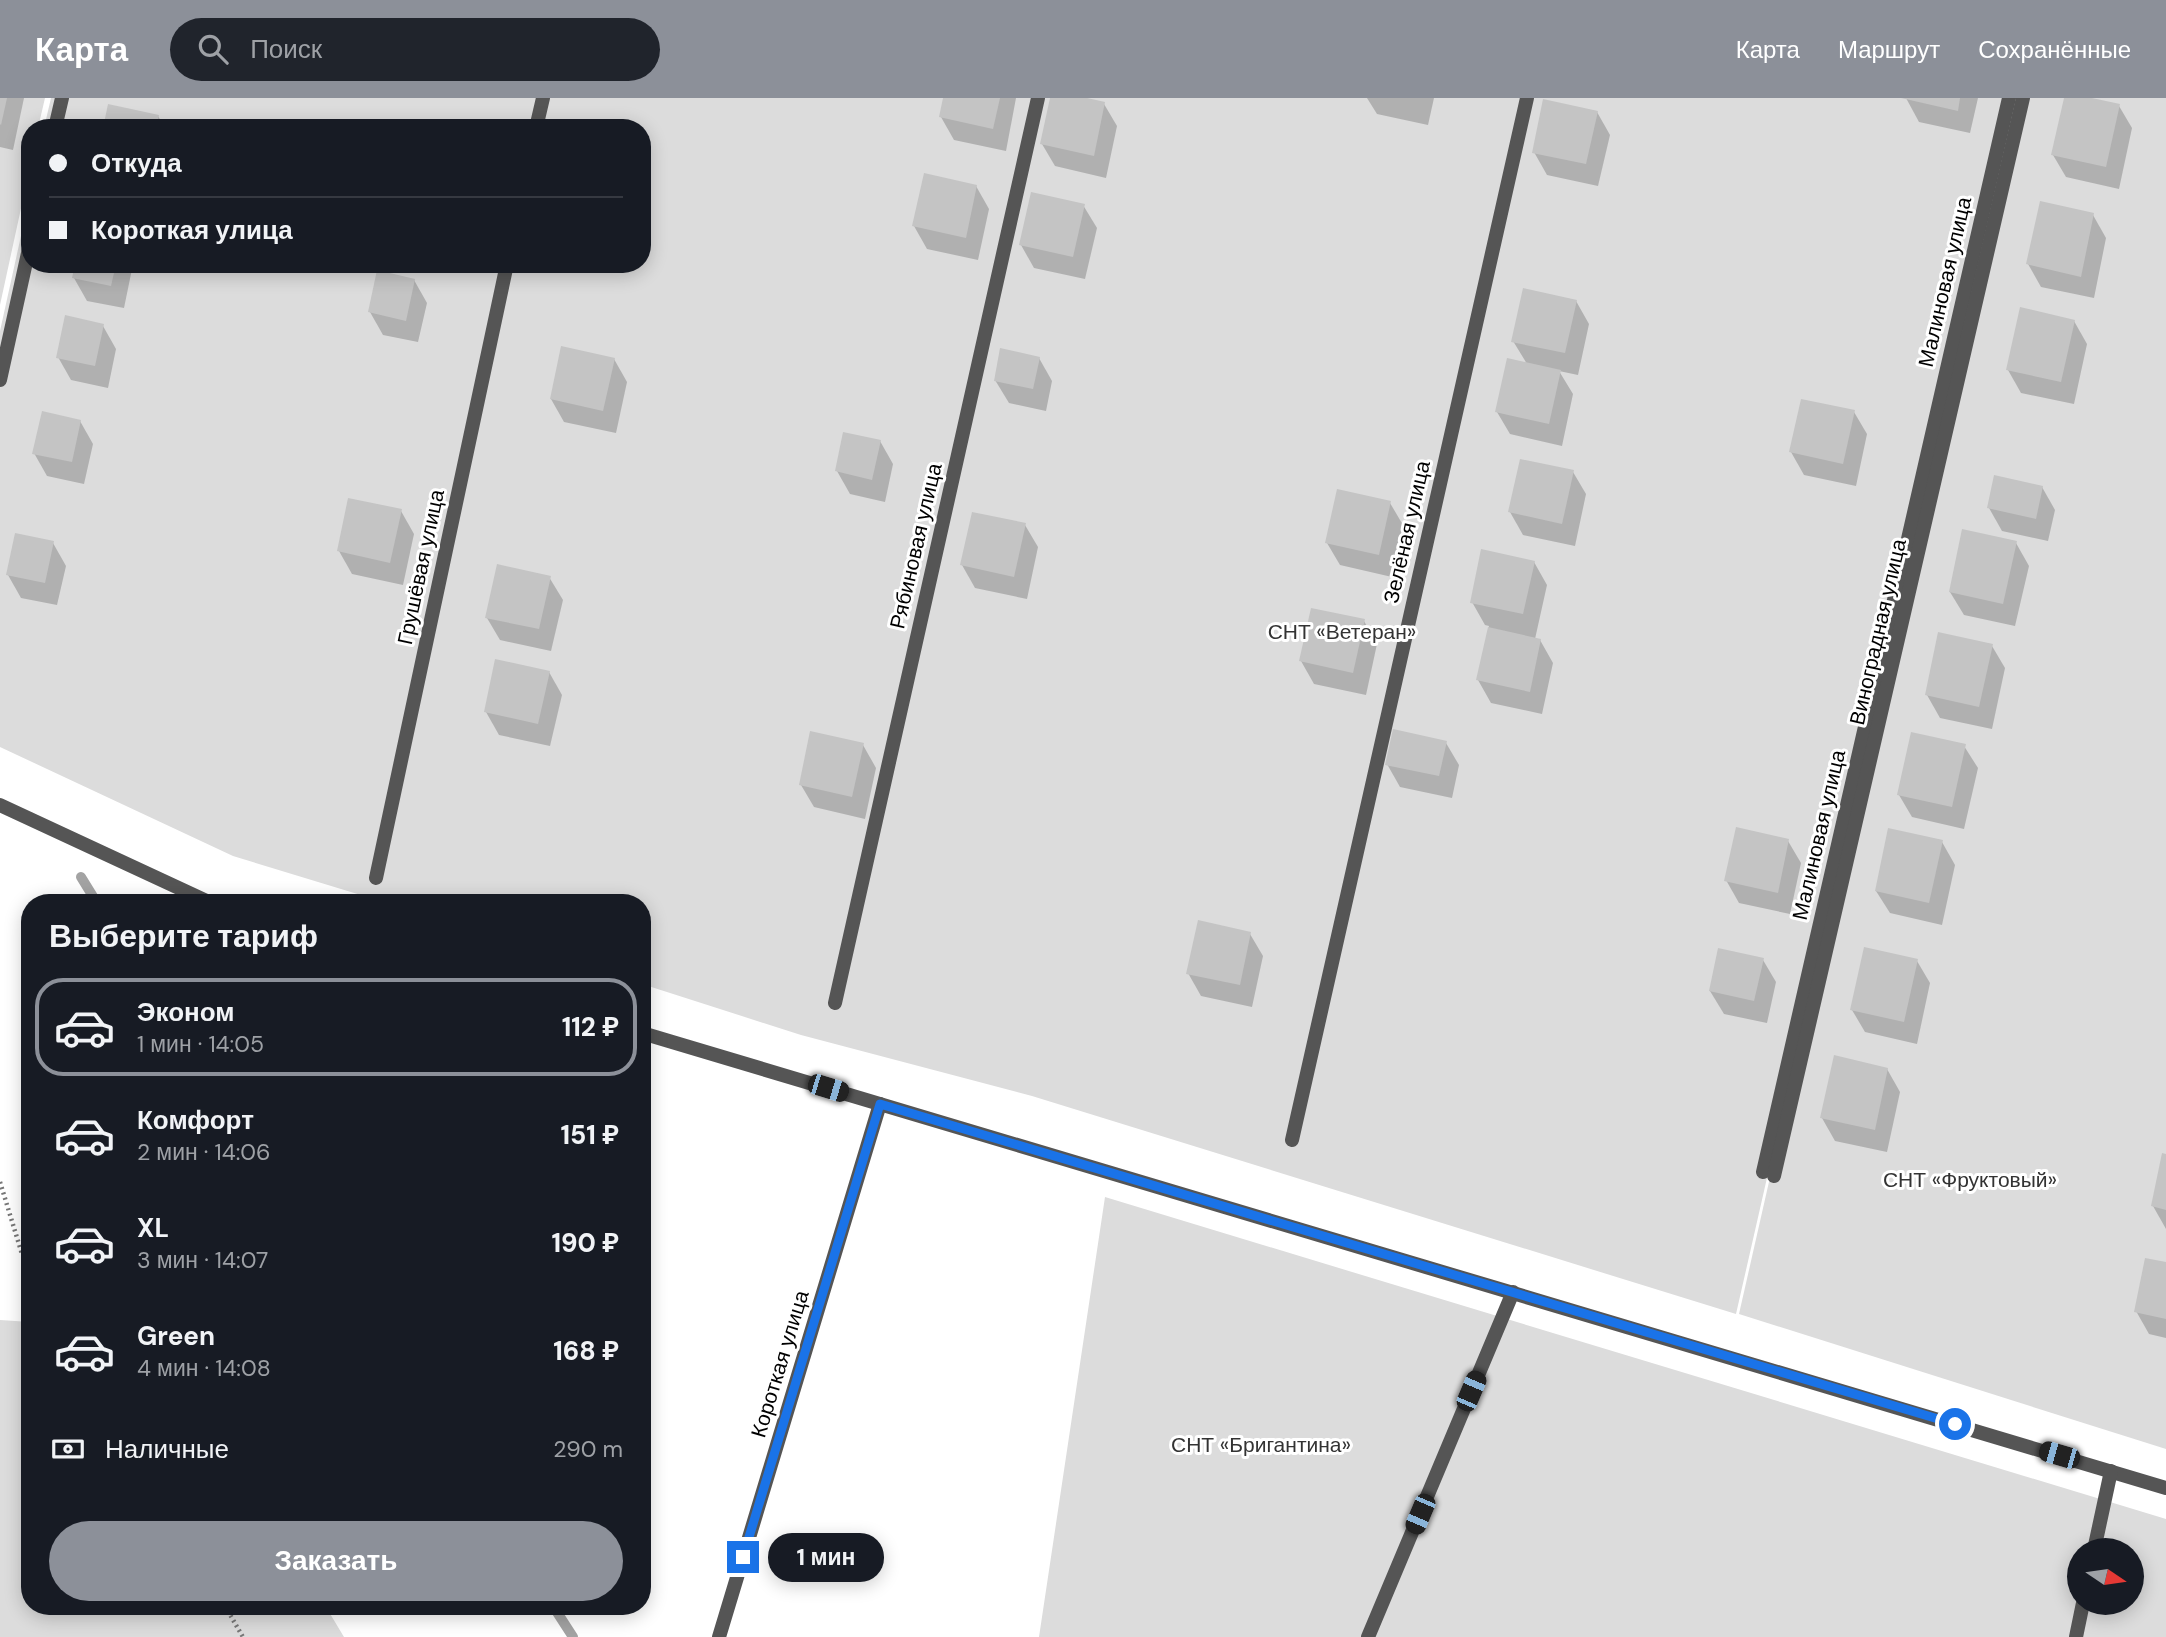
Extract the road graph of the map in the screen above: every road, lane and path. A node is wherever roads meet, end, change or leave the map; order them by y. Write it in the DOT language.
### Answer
graph roads {
  1 [pos="62,98"];
  2 [pos="543,98"];
  3 [pos="1038,98"];
  4 [pos="1527,98"];
  5 [pos="2009,98"];
  6 [pos="2023,98"];
  7 [pos="57,119"];
  8 [pos="538,119"];
  9 [pos="24,273"];
  10 [pos="505,273"];
  11 [pos="0,380"];
  12 [pos="0,804"];
  13 [pos="376,878"];
  14 [pos="192,894"];
  15 [pos="835,1003"];
  16 [pos="651,1036"];
  17 [pos="880,1104"];
  18 [pos="1292,1140"];
  19 [pos="1769,1174"];
  20 [pos="0,1182"];
  21 [pos="21,1251"];
  22 [pos="1513,1292"];
  23 [pos="2111,1471"];
  24 [pos="2166,1488"];
  25 [pos="2097,1538"];
  26 [pos="230,1615"];
  27 [pos="2081,1615"];
  28 [pos="243,1637"];
  29 [pos="719,1637"];
  30 [pos="1368,1637"];
  31 [pos="2076,1637"];
  1 -- 7 [label="street"];
  2 -- 8 [label="street"];
  3 -- 15 [label="street, Рябиновая улица"];
  4 -- 18 [label="street, Зелёная улица"];
  5 -- 19 [label="street, Малиновая улица"];
  6 -- 19 [label="street, Виноградная улица"];
  9 -- 11 [label="street"];
  10 -- 13 [label="street, Грушёвая улица"];
  12 -- 14 [label="street"];
  16 -- 17 [label="street"];
  17 -- 22 [label="street"];
  17 -- 29 [label="street, Короткая улица"];
  20 -- 21 [label="path"];
  22 -- 23 [label="street"];
  22 -- 30 [label="street"];
  23 -- 24 [label="street"];
  23 -- 25 [label="street"];
  26 -- 28 [label="path"];
  27 -- 31 [label="street"];
}
